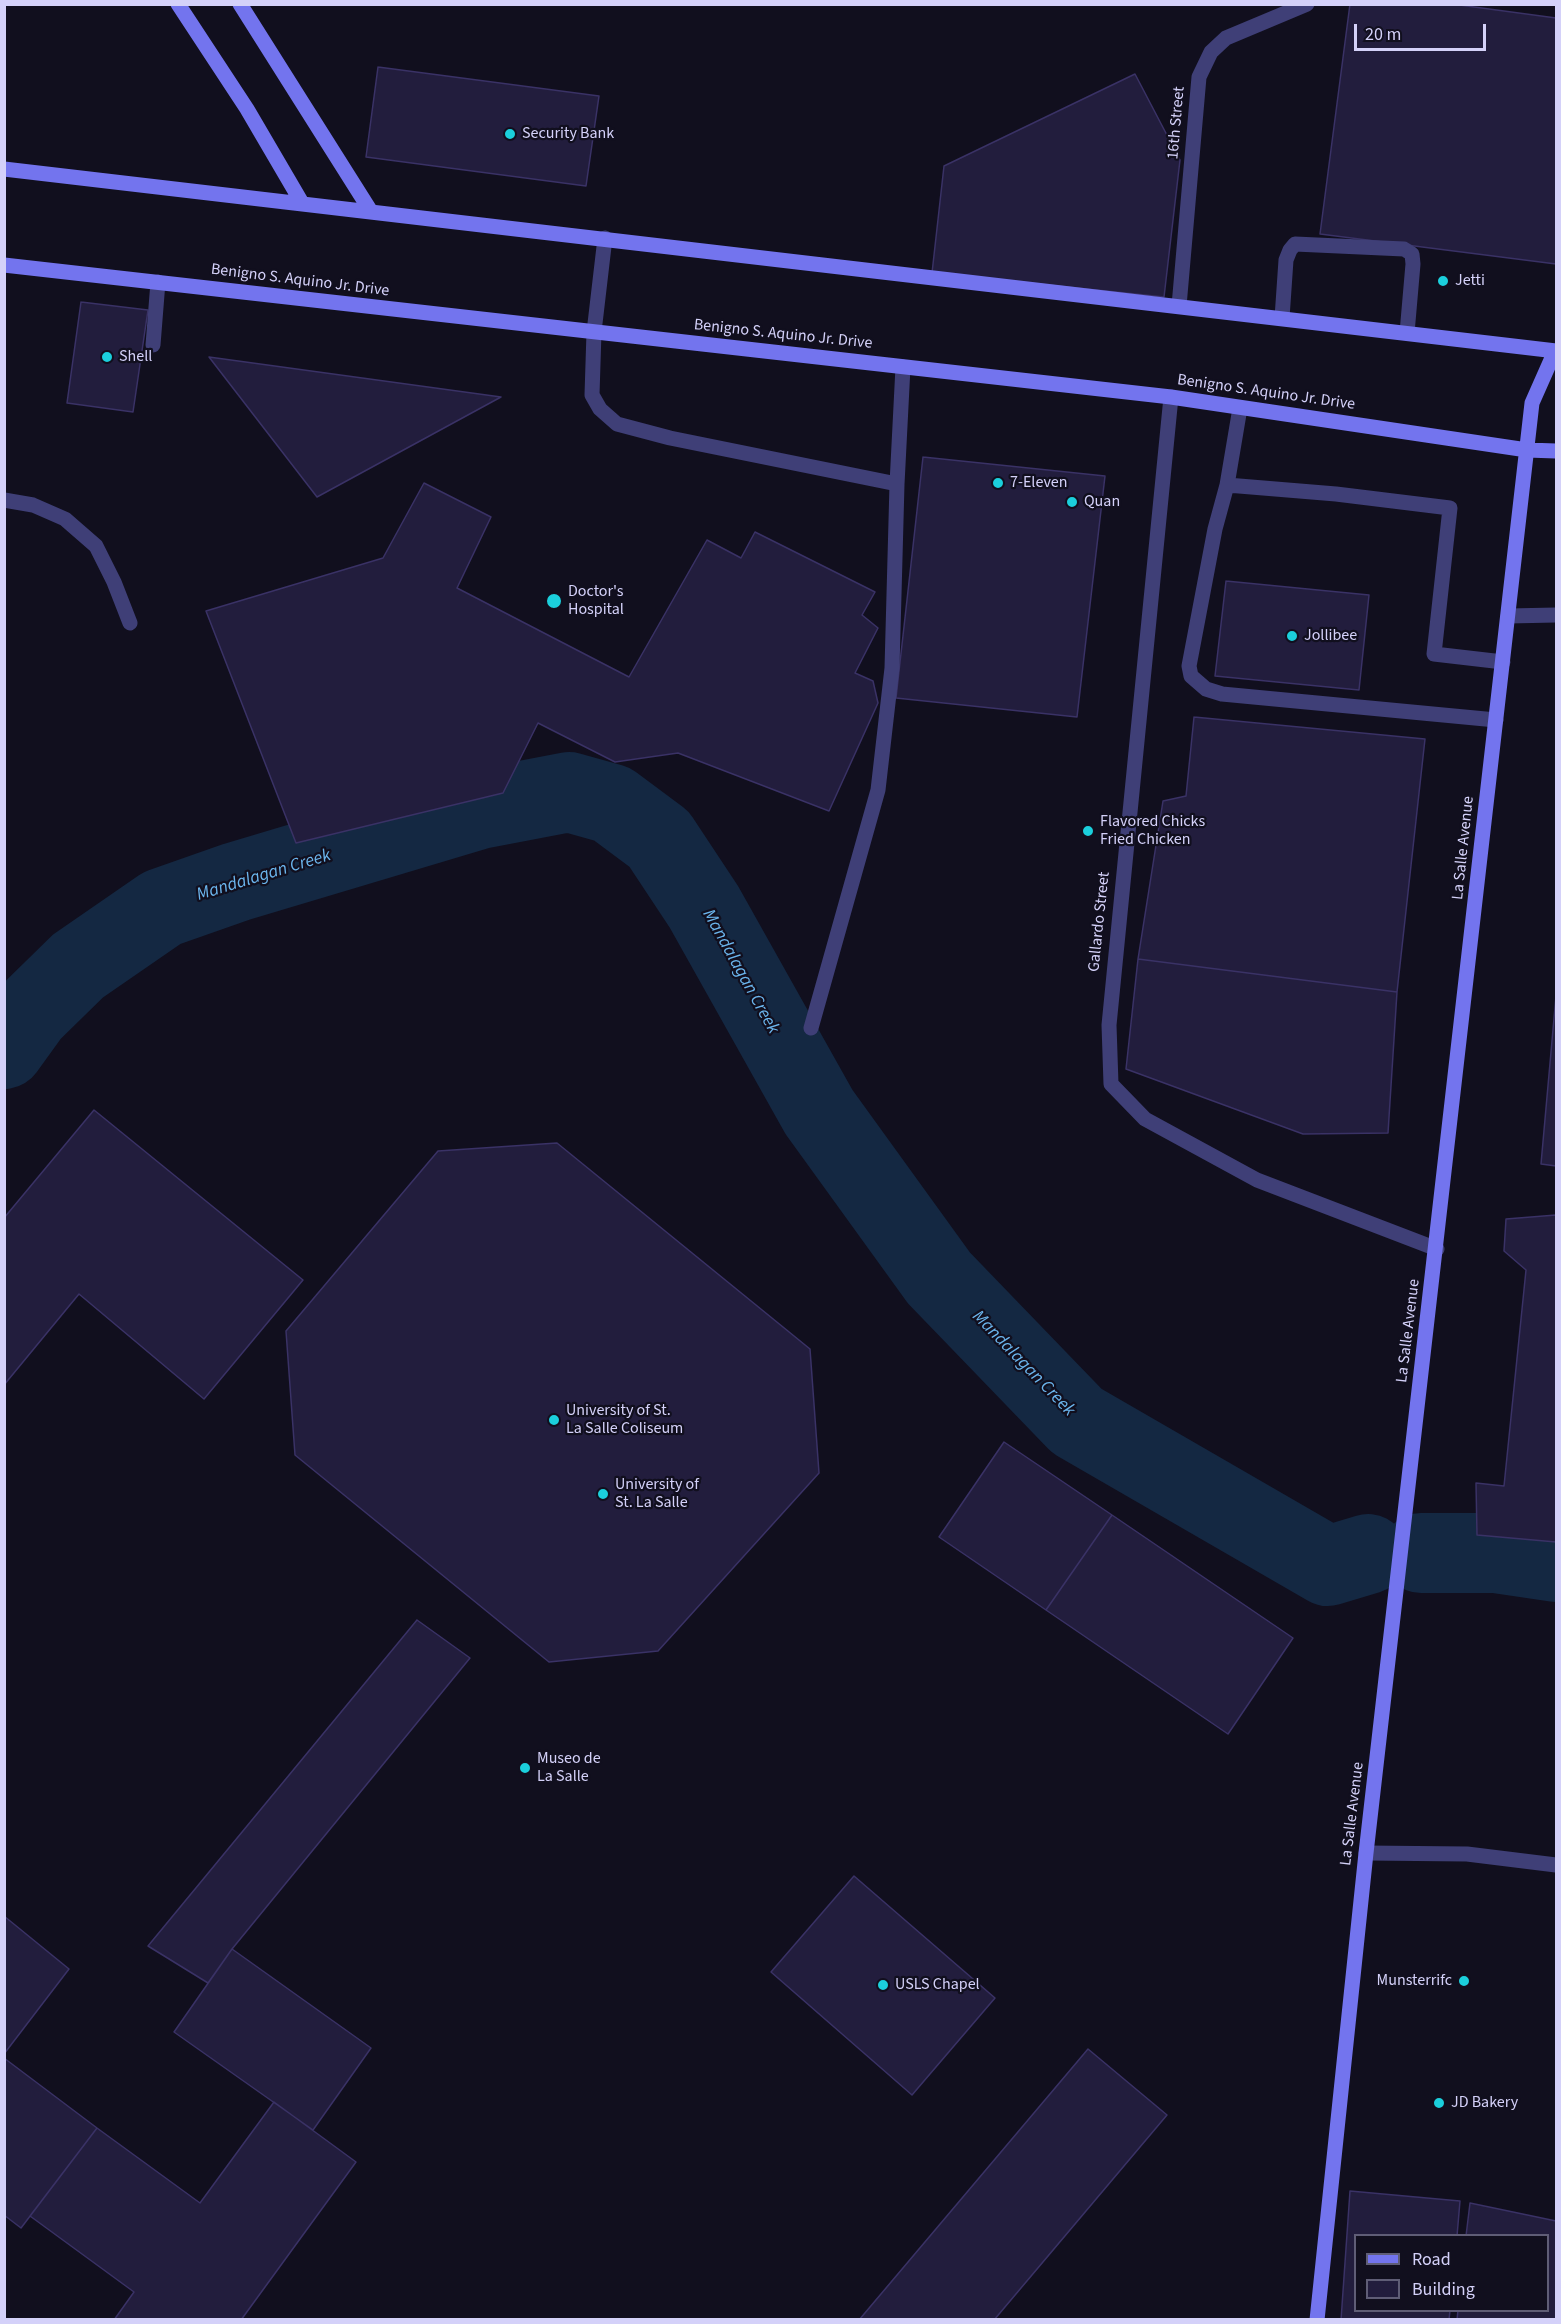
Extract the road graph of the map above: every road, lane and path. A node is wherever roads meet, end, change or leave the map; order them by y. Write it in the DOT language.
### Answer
graph roads {
  1 [pos="177,4"];
  2 [pos="240,4"];
  3 [pos="1307,4"];
  4 [pos="4,169"];
  5 [pos="302,203"];
  6 [pos="370,210"];
  7 [pos="605,238"];
  8 [pos="4,265"];
  9 [pos="158,282"];
  10 [pos="1179,306"];
  11 [pos="1282,318"];
  12 [pos="594,332"];
  13 [pos="1407,333"];
  14 [pos="153,345"];
  15 [pos="1556,351"];
  16 [pos="903,367"];
  17 [pos="1171,397"];
  18 [pos="1240,408"];
  19 [pos="1527,450"];
  20 [pos="1557,451"];
  21 [pos="897,484"];
  22 [pos="1227,484"];
  23 [pos="4,500"];
  24 [pos="1557,615"];
  25 [pos="1508,616"];
  26 [pos="130,623"];
  27 [pos="1503,662"];
  28 [pos="1496,720"];
  29 [pos="811,1028"];
  30 [pos="1437,1248"];
  31 [pos="1366,1853"];
  32 [pos="1557,1865"];
  33 [pos="1317,2319"];
  1 -- 5 [label="main road"];
  2 -- 6 [label="main road"];
  3 -- 10 [label="street, 16th Street"];
  4 -- 5 [label="main road"];
  5 -- 6 [label="main road"];
  6 -- 7 [label="main road"];
  7 -- 10 [label="main road"];
  7 -- 12 [label="street"];
  8 -- 9 [label="main road, Benigno S. Aquino Jr. Drive"];
  9 -- 12 [label="main road, Benigno S. Aquino Jr. Drive"];
  9 -- 14 [label="street"];
  10 -- 11 [label="main road"];
  11 -- 13 [label="main road"];
  11 -- 13 [label="street"];
  12 -- 16 [label="main road, Benigno S. Aquino Jr. Drive"];
  12 -- 21 [label="street"];
  13 -- 15 [label="main road"];
  15 -- 19 [label="main road, La Salle Avenue"];
  16 -- 17 [label="main road, Benigno S. Aquino Jr. Drive"];
  16 -- 21 [label="street"];
  17 -- 18 [label="main road, Benigno S. Aquino Jr. Drive"];
  17 -- 30 [label="street, Gallardo Street"];
  18 -- 19 [label="main road, Benigno S. Aquino Jr. Drive"];
  18 -- 22 [label="street"];
  19 -- 20 [label="main road, Benigno S. Aquino Jr. Drive"];
  19 -- 25 [label="main road, La Salle Avenue"];
  21 -- 29 [label="street"];
  22 -- 27 [label="street"];
  22 -- 28 [label="street"];
  23 -- 26 [label="street"];
  24 -- 25 [label="street"];
  25 -- 27 [label="main road, La Salle Avenue"];
  27 -- 28 [label="main road, La Salle Avenue"];
  28 -- 30 [label="main road, La Salle Avenue"];
  30 -- 31 [label="main road, La Salle Avenue"];
  31 -- 32 [label="street"];
  31 -- 33 [label="main road, La Salle Avenue"];
}
